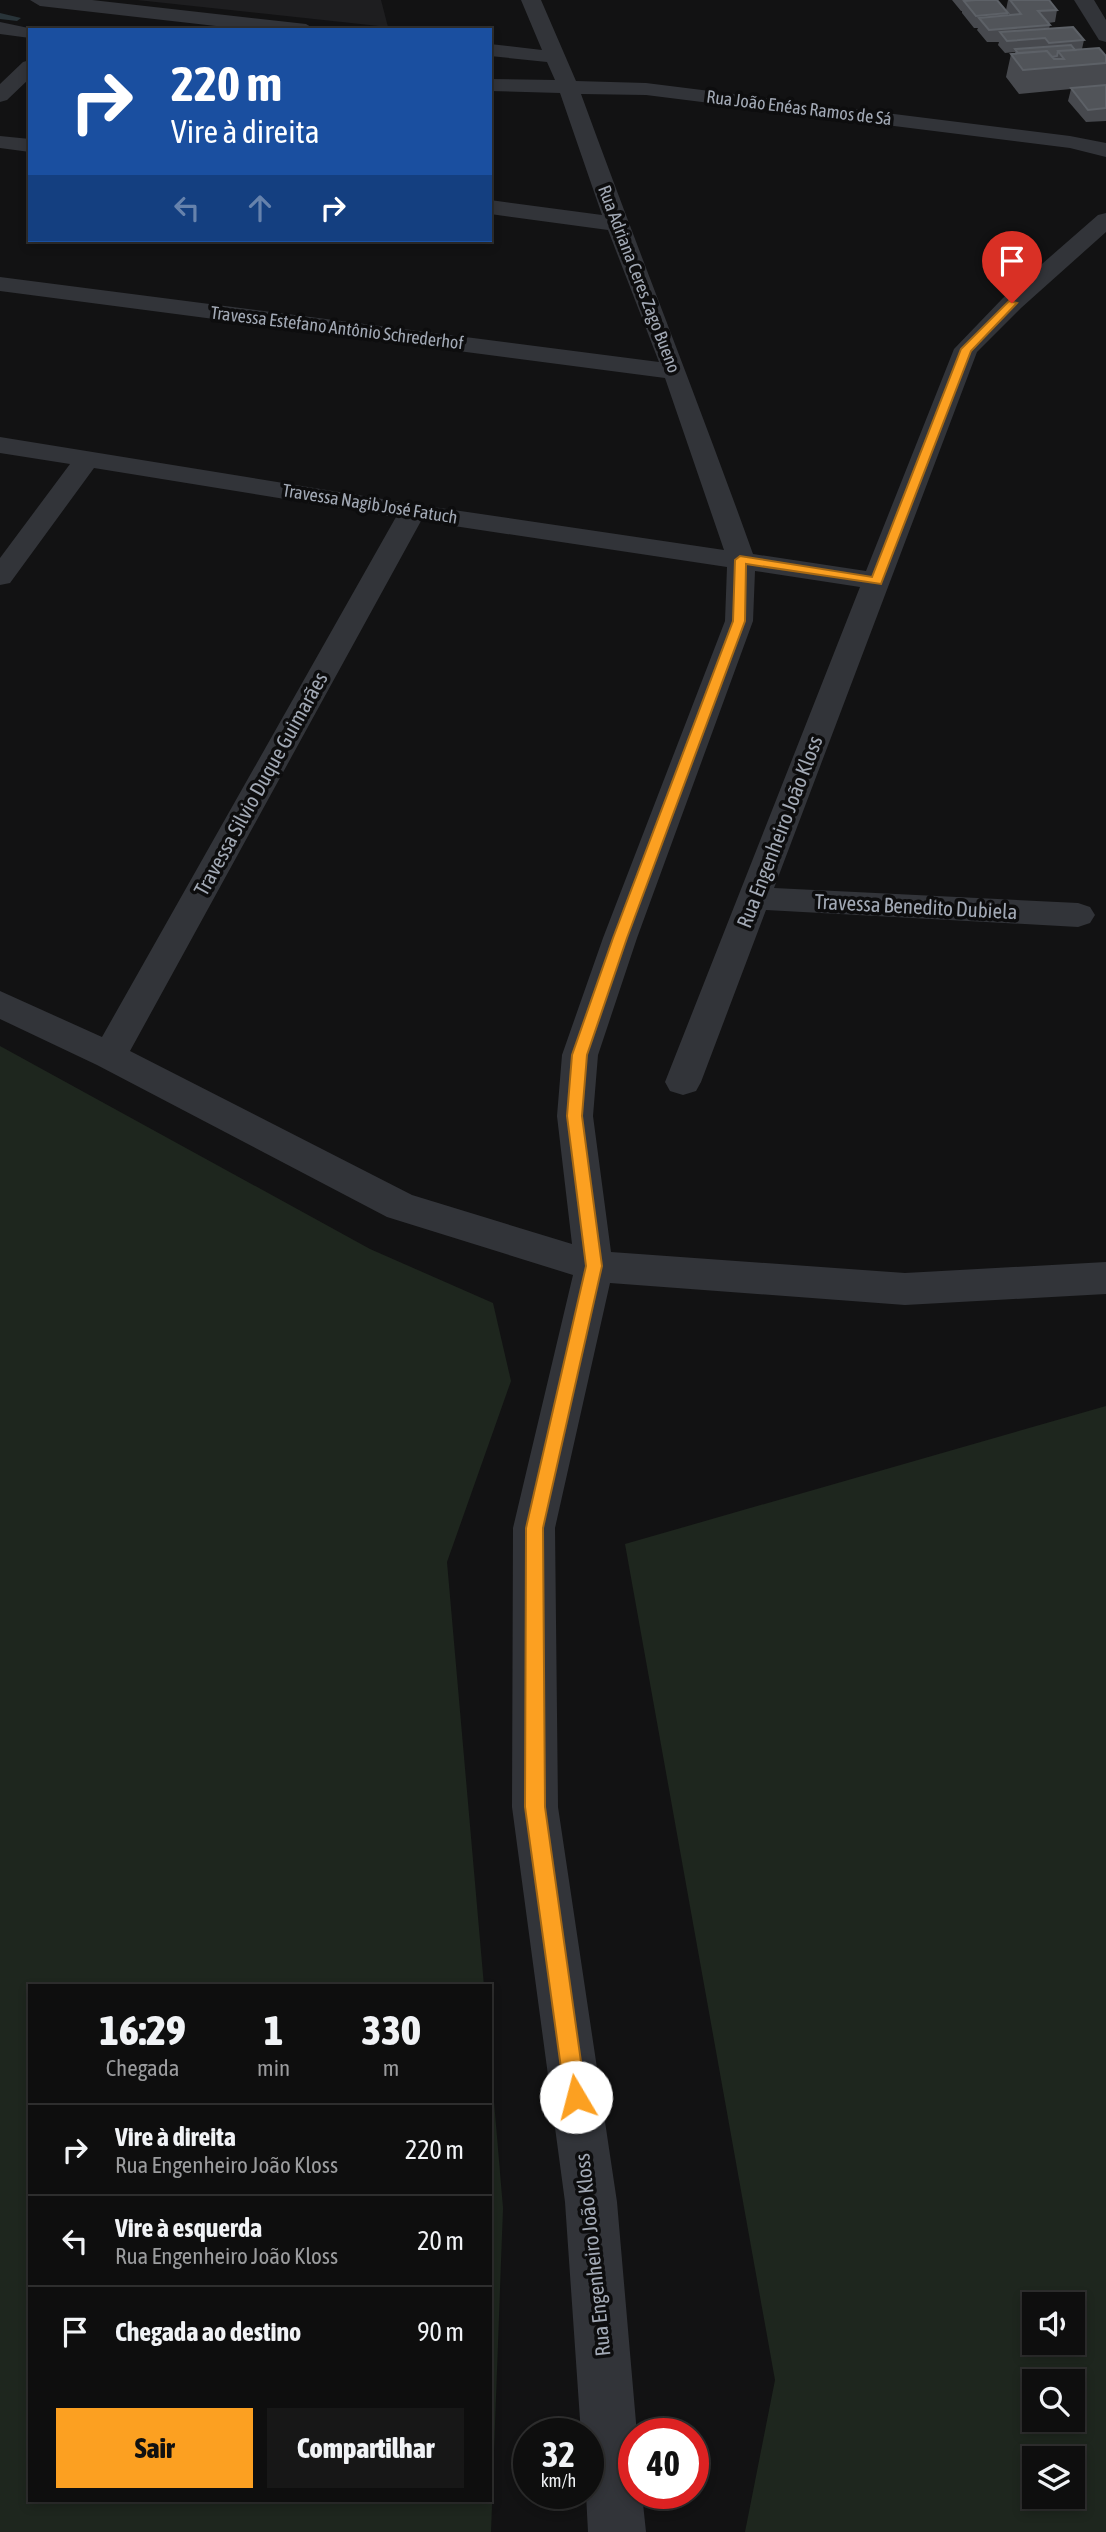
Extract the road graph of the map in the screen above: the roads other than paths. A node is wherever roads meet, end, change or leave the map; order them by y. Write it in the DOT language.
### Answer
graph roads {
  1 [pos="40,0"];
  2 [pos="531,0"];
  3 [pos="1084,0"];
  4 [pos="92,3"];
  5 [pos="73,22"];
  6 [pos="0,28"];
  7 [pos="290,28"];
  8 [pos="28,32"];
  9 [pos="1106,36"];
  10 [pos="492,50"];
  11 [pos="554,57"];
  12 [pos="28,68"];
  13 [pos="492,85"];
  14 [pos="568,87"];
  15 [pos="0,96"];
  16 [pos="0,142"];
  17 [pos="28,146"];
  18 [pos="1106,150"];
  19 [pos="492,207"];
  20 [pos="1106,220"];
  21 [pos="617,224"];
  22 [pos="0,284"];
  23 [pos="675,372"];
  24 [pos="0,444"];
  25 [pos="88,458"];
  26 [pos="413,512"];
  27 [pos="740,560"];
  28 [pos="0,577"];
  29 [pos="876,582"];
  30 [pos="754,898"];
  31 [pos="1078,915"];
  32 [pos="0,1004"];
  33 [pos="109,1056"];
  34 [pos="683,1082"];
  35 [pos="594,1266"];
  36 [pos="1106,1278"];
  37 [pos="617,2532"];
  1 -- 4 [label="street"];
  2 -- 11 [label="street, Rua Adriana Ceres Zago Bueno"];
  3 -- 9 [label="street"];
  4 -- 5 [label="street"];
  4 -- 7 [label="street"];
  6 -- 8 [label="street"];
  10 -- 11 [label="street"];
  11 -- 14 [label="street, Rua Adriana Ceres Zago Bueno"];
  12 -- 15 [label="street"];
  13 -- 14 [label="street, Rua João Enéas Ramos de Sá"];
  14 -- 18 [label="street, Rua João Enéas Ramos de Sá"];
  14 -- 21 [label="street, Rua Adriana Ceres Zago Bueno"];
  16 -- 17 [label="street"];
  19 -- 21 [label="street"];
  20 -- 29 [label="street, Rua Engenheiro João Kloss"];
  21 -- 23 [label="street, Rua Adriana Ceres Zago Bueno"];
  22 -- 23 [label="street, Travessa Estefano Antônio Schrederhof"];
  23 -- 27 [label="street, Rua Adriana Ceres Zago Bueno"];
  24 -- 25 [label="street, Travessa Nagib José Fatuch"];
  25 -- 26 [label="street, Travessa Nagib José Fatuch"];
  25 -- 28 [label="street"];
  26 -- 27 [label="street, Travessa Nagib José Fatuch"];
  26 -- 33 [label="street, Travessa Silvio Duque Guimarães"];
  27 -- 29 [label="street"];
  27 -- 35 [label="street, Rua Engenheiro João Kloss"];
  29 -- 30 [label="street, Rua Engenheiro João Kloss"];
  30 -- 31 [label="street, Travessa Benedito Dubiela"];
  30 -- 34 [label="street, Rua Engenheiro João Kloss"];
  32 -- 33 [label="street"];
  33 -- 35 [label="street"];
  35 -- 36 [label="street"];
  35 -- 37 [label="street, Rua Engenheiro João Kloss"];
}
